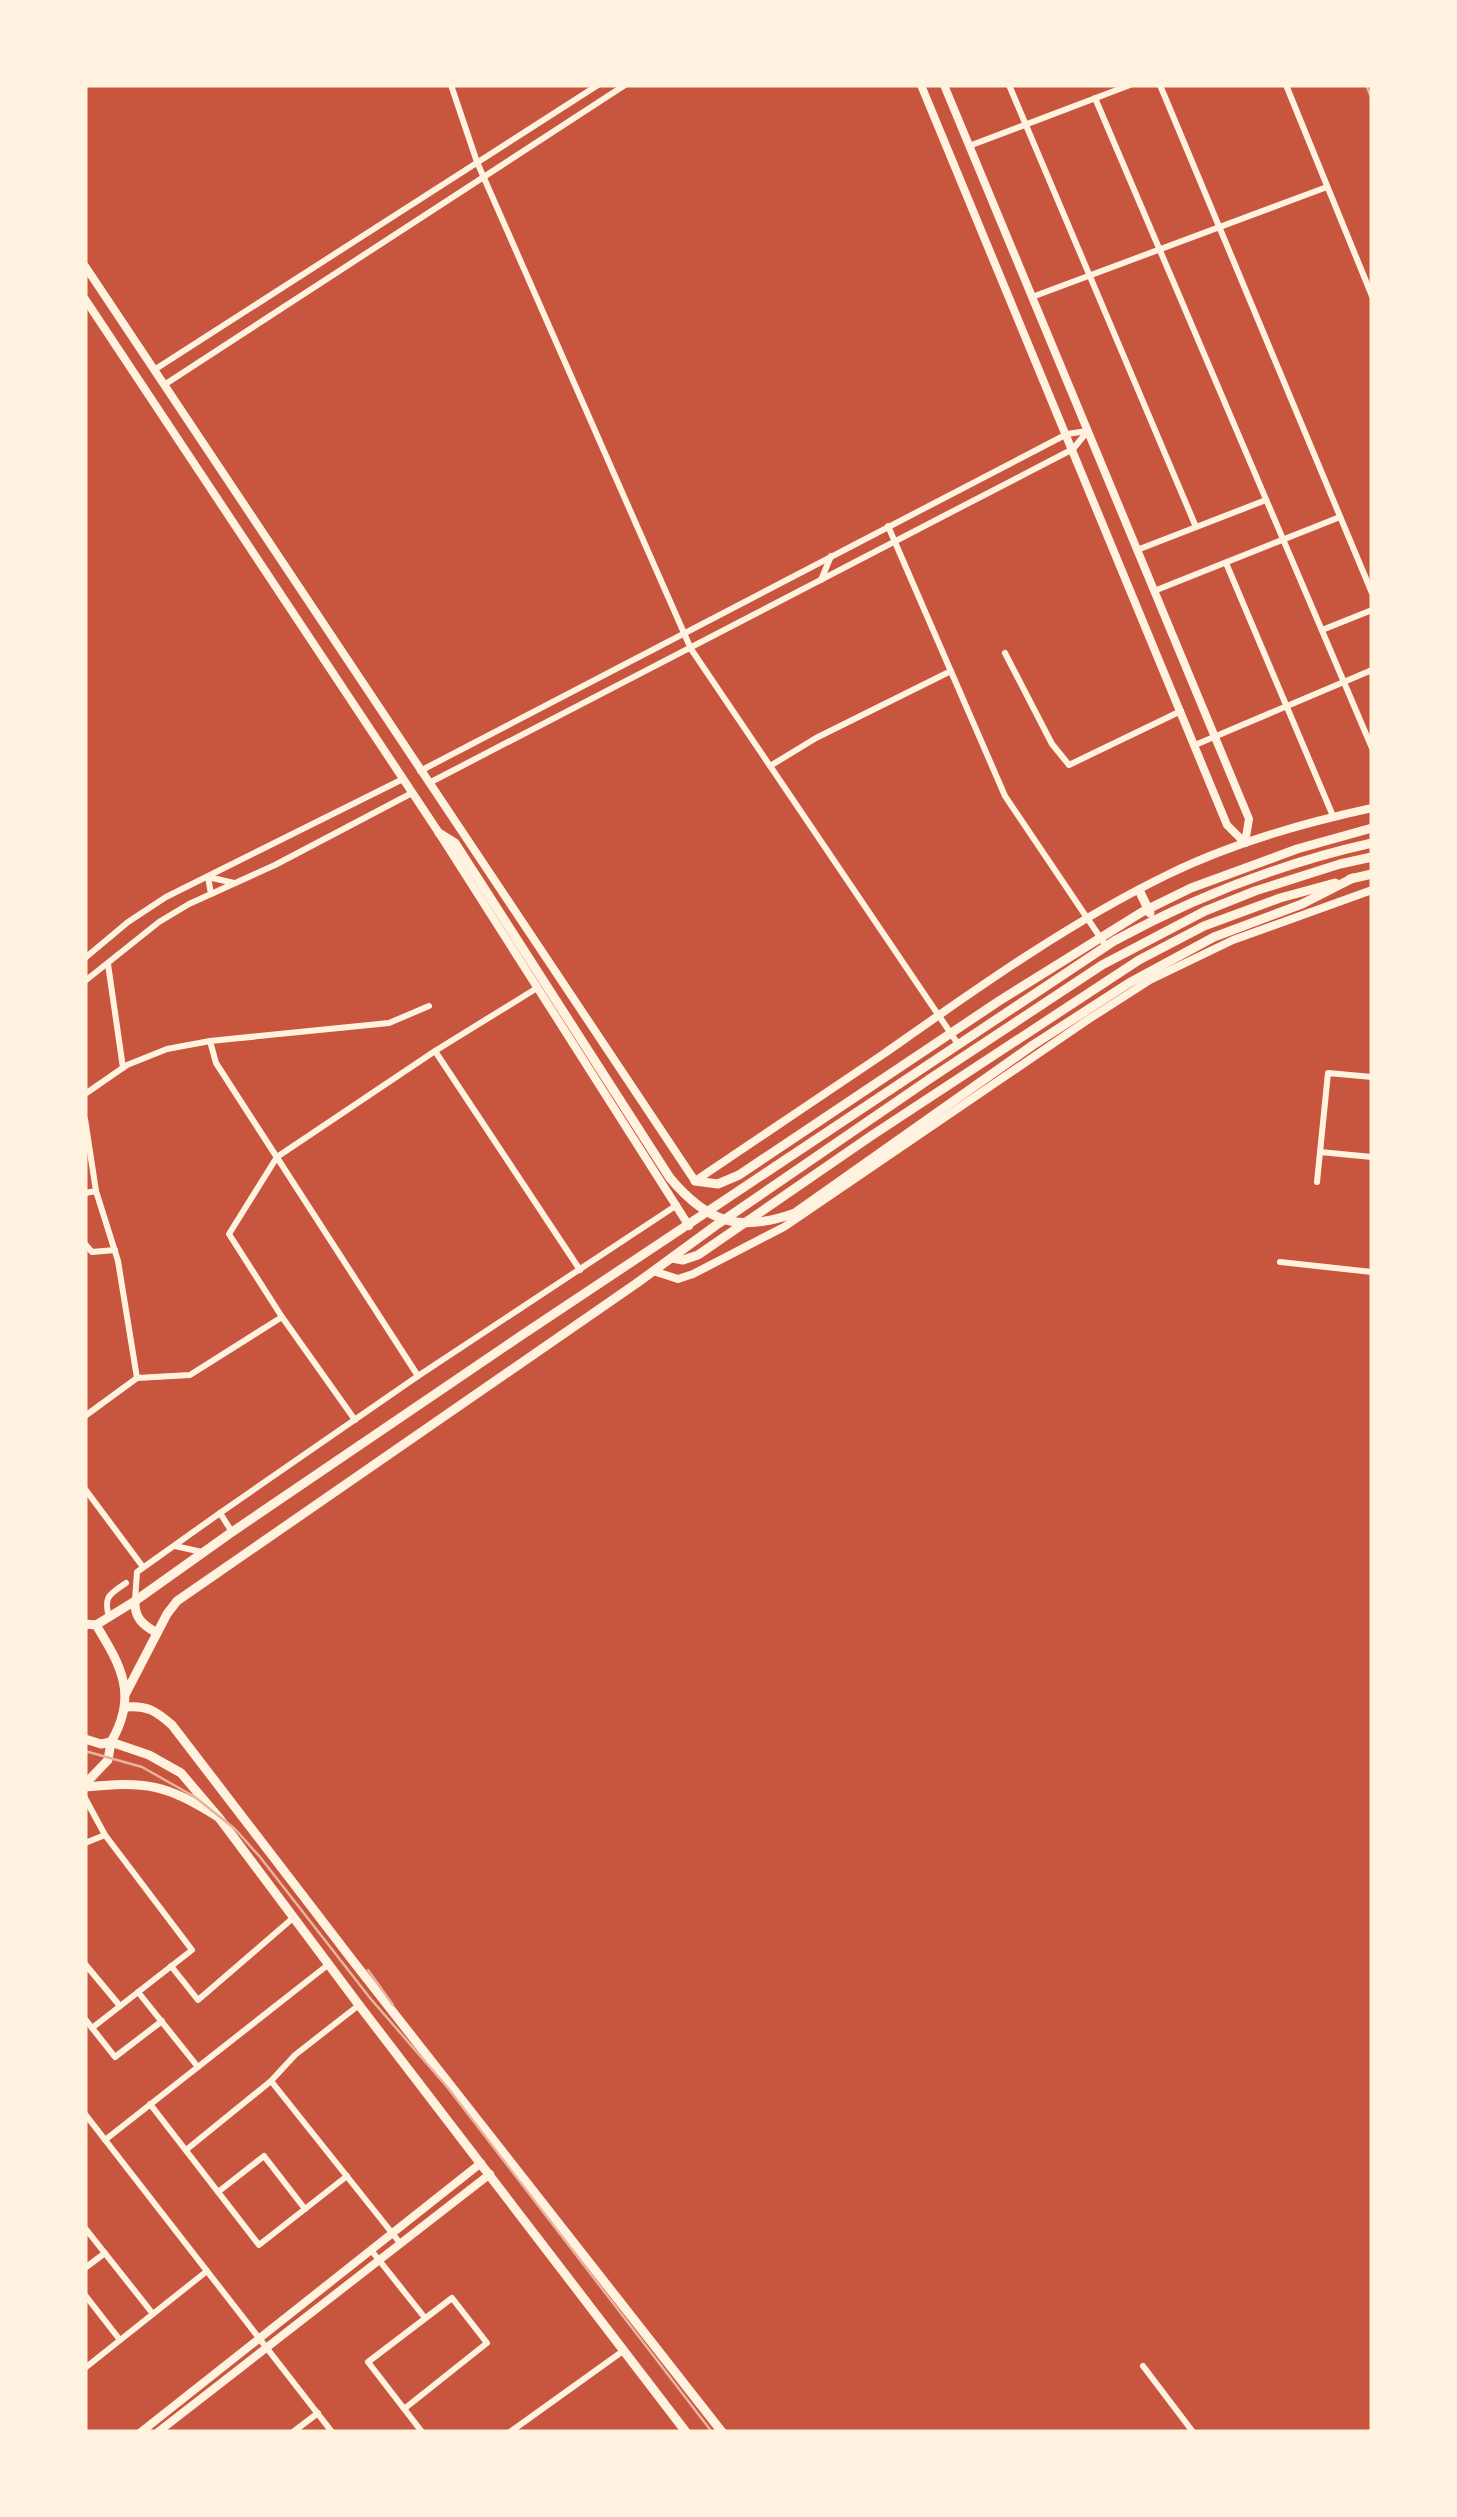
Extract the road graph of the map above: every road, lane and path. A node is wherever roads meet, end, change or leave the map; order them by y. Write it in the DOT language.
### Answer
graph roads {
  1 [pos="451,85"];
  2 [pos="598,85"];
  3 [pos="625,85"];
  4 [pos="921,85"];
  5 [pos="944,85"];
  6 [pos="1008,85"];
  7 [pos="1130,85"];
  8 [pos="1160,85"];
  9 [pos="1286,85"];
  10 [pos="1095,98"];
  11 [pos="1025,124"];
  12 [pos="969,146"];
  13 [pos="477,162"];
  14 [pos="484,177"];
  15 [pos="1327,187"];
  16 [pos="1219,227"];
  17 [pos="1159,249"];
  18 [pos="85,266"];
  19 [pos="1089,275"];
  20 [pos="1032,296"];
  21 [pos="1372,296"];
  22 [pos="85,300"];
  23 [pos="154,370"];
  24 [pos="164,385"];
  25 [pos="1088,430"];
  26 [pos="1067,434"];
  27 [pos="1073,449"];
  28 [pos="1266,500"];
  29 [pos="1340,517"];
  30 [pos="888,526"];
  31 [pos="1196,527"];
  32 [pos="1283,540"];
  33 [pos="895,542"];
  34 [pos="1137,550"];
  35 [pos="831,556"];
  36 [pos="1226,563"];
  37 [pos="820,582"];
  38 [pos="1154,591"];
  39 [pos="1372,593"];
  40 [pos="1372,610"];
  41 [pos="1322,630"];
  42 [pos="684,632"];
  43 [pos="691,649"];
  44 [pos="1005,653"];
  45 [pos="1372,670"];
  46 [pos="951,671"];
  47 [pos="1344,682"];
  48 [pos="1287,707"];
  49 [pos="1181,711"];
  50 [pos="1215,737"];
  51 [pos="1194,745"];
  52 [pos="1372,748"];
  53 [pos="770,766"];
  54 [pos="420,770"];
  55 [pos="403,779"];
  56 [pos="428,784"];
  57 [pos="412,793"];
  58 [pos="1372,808"];
  59 [pos="1333,816"];
  60 [pos="1372,828"];
  61 [pos="439,834"];
  62 [pos="1245,843"];
  63 [pos="1372,843"];
  64 [pos="1372,857"];
  65 [pos="1372,874"];
  66 [pos="208,877"];
  67 [pos="1353,878"];
  68 [pos="235,883"];
  69 [pos="1139,890"];
  70 [pos="1372,890"];
  71 [pos="212,894"];
  72 [pos="1086,918"];
  73 [pos="1154,920"];
  74 [pos="1106,946"];
  75 [pos="85,958"];
  76 [pos="108,963"];
  77 [pos="85,981"];
  78 [pos="537,988"];
  79 [pos="429,1006"];
  80 [pos="938,1015"];
  81 [pos="210,1041"];
  82 [pos="958,1044"];
  83 [pos="436,1052"];
  84 [pos="122,1068"];
  85 [pos="1372,1077"];
  86 [pos="85,1094"];
  87 [pos="85,1119"];
  88 [pos="668,1141"];
  89 [pos="1320,1152"];
  90 [pos="644,1156"];
  91 [pos="277,1157"];
  92 [pos="1372,1157"];
  93 [pos="695,1181"];
  94 [pos="1318,1182"];
  95 [pos="96,1191"];
  96 [pos="85,1193"];
  97 [pos="677,1206"];
  98 [pos="689,1226"];
  99 [pos="85,1244"];
  100 [pos="115,1250"];
  101 [pos="671,1258"];
  102 [pos="1280,1262"];
  103 [pos="580,1270"];
  104 [pos="652,1271"];
  105 [pos="1372,1272"];
  106 [pos="282,1316"];
  107 [pos="418,1376"];
  108 [pos="137,1378"];
  109 [pos="85,1416"];
  110 [pos="354,1420"];
  111 [pos="85,1489"];
  112 [pos="220,1513"];
  113 [pos="232,1532"];
  114 [pos="191,1534"];
  115 [pos="174,1546"];
  116 [pos="203,1552"];
  117 [pos="143,1568"];
  118 [pos="126,1583"];
  119 [pos="134,1602"];
  120 [pos="109,1617"];
  121 [pos="89,1621"];
  122 [pos="157,1633"];
  123 [pos="126,1692"];
  124 [pos="126,1707"];
  125 [pos="85,1739"];
  126 [pos="111,1742"];
  127 [pos="85,1786"];
  128 [pos="85,1798"];
  129 [pos="220,1819"];
  130 [pos="105,1836"];
  131 [pos="85,1843"];
  132 [pos="294,1918"];
  133 [pos="85,1964"];
  134 [pos="329,1964"];
  135 [pos="171,1966"];
  136 [pos="138,1992"];
  137 [pos="359,2005"];
  138 [pos="120,2006"];
  139 [pos="85,2020"];
  140 [pos="162,2021"];
  141 [pos="92,2028"];
  142 [pos="198,2067"];
  143 [pos="271,2081"];
  144 [pos="150,2104"];
  145 [pos="85,2114"];
  146 [pos="104,2140"];
  147 [pos="186,2150"];
  148 [pos="481,2163"];
  149 [pos="490,2174"];
  150 [pos="347,2176"];
  151 [pos="218,2192"];
  152 [pos="305,2209"];
  153 [pos="85,2228"];
  154 [pos="392,2233"];
  155 [pos="400,2243"];
  156 [pos="372,2250"];
  157 [pos="104,2253"];
  158 [pos="379,2259"];
  159 [pos="85,2268"];
  160 [pos="207,2271"];
  161 [pos="85,2296"];
  162 [pos="153,2314"];
  163 [pos="426,2318"];
  164 [pos="260,2338"];
  165 [pos="120,2340"];
  166 [pos="266,2347"];
  167 [pos="624,2350"];
  168 [pos="1143,2366"];
  169 [pos="85,2368"];
  170 [pos="404,2409"];
  171 [pos="318,2413"];
  172 [pos="143,2431"];
  173 [pos="158,2432"];
  174 [pos="293,2432"];
  175 [pos="332,2432"];
  176 [pos="422,2432"];
  177 [pos="510,2432"];
  178 [pos="686,2432"];
  179 [pos="722,2432"];
  180 [pos="1193,2432"];
  1 -- 13 [label="street"];
  2 -- 13 [label="street"];
  3 -- 14 [label="street"];
  4 -- 26 [label="street"];
  5 -- 12 [label="street"];
  6 -- 11 [label="street"];
  7 -- 10 [label="street"];
  8 -- 16 [label="street"];
  9 -- 15 [label="street"];
  10 -- 11 [label="street"];
  10 -- 17 [label="street"];
  11 -- 12 [label="street"];
  11 -- 19 [label="street"];
  12 -- 20 [label="street"];
  13 -- 14 [label="street"];
  13 -- 23 [label="street"];
  14 -- 24 [label="street"];
  14 -- 42 [label="street"];
  15 -- 16 [label="street"];
  15 -- 21 [label="street"];
  16 -- 17 [label="street"];
  16 -- 29 [label="street"];
  17 -- 19 [label="street"];
  17 -- 28 [label="street"];
  18 -- 23 [label="street"];
  19 -- 20 [label="street"];
  19 -- 31 [label="street"];
  20 -- 25 [label="street"];
  22 -- 55 [label="street"];
  23 -- 24 [label="street"];
  24 -- 54 [label="street"];
  25 -- 26 [label="street"];
  25 -- 27 [label="street"];
  25 -- 34 [label="street"];
  26 -- 27 [label="street"];
  26 -- 30 [label="street"];
  27 -- 33 [label="street"];
  27 -- 49 [label="street"];
  28 -- 31 [label="street"];
  28 -- 32 [label="street"];
  29 -- 32 [label="street"];
  29 -- 39 [label="street"];
  30 -- 33 [label="street"];
  30 -- 35 [label="street"];
  31 -- 34 [label="street"];
  32 -- 36 [label="street"];
  32 -- 41 [label="street"];
  33 -- 37 [label="street"];
  33 -- 46 [label="street"];
  34 -- 38 [label="street"];
  35 -- 37 [label="street"];
  35 -- 42 [label="street"];
  36 -- 38 [label="street"];
  36 -- 48 [label="street"];
  37 -- 43 [label="street"];
  38 -- 50 [label="street"];
  40 -- 41 [label="street"];
  41 -- 47 [label="street"];
  42 -- 43 [label="street"];
  42 -- 54 [label="street"];
  43 -- 53 [label="street"];
  43 -- 56 [label="street"];
  44 -- 49 [label="street"];
  45 -- 47 [label="street"];
  46 -- 53 [label="street"];
  46 -- 72 [label="street"];
  47 -- 48 [label="street"];
  47 -- 52 [label="street"];
  48 -- 50 [label="street"];
  48 -- 59 [label="street"];
  49 -- 51 [label="street"];
  50 -- 51 [label="street"];
  50 -- 62 [label="street"];
  51 -- 62 [label="street"];
  53 -- 80 [label="street"];
  54 -- 56 [label="street"];
  55 -- 57 [label="street"];
  55 -- 66 [label="street"];
  56 -- 88 [label="street"];
  57 -- 61 [label="street"];
  57 -- 68 [label="street"];
  58 -- 59 [label="street"];
  59 -- 62 [label="street"];
  60 -- 93 [label="main road"];
  61 -- 67 [label="main road"];
  61 -- 78 [label="street"];
  62 -- 69 [label="street"];
  63 -- 73 [label="main road"];
  64 -- 101 [label="main road"];
  65 -- 67 [label="main road"];
  66 -- 68 [label="street"];
  66 -- 71 [label="street"];
  66 -- 75 [label="street"];
  67 -- 101 [label="main road"];
  68 -- 71 [label="street"];
  69 -- 72 [label="street"];
  69 -- 73 [label="main road"];
  70 -- 104 [label="street"];
  71 -- 76 [label="street"];
  72 -- 74 [label="street"];
  72 -- 80 [label="street"];
  73 -- 74 [label="main road"];
  74 -- 82 [label="main road"];
  76 -- 77 [label="street"];
  76 -- 84 [label="street"];
  78 -- 83 [label="street"];
  78 -- 90 [label="street"];
  79 -- 81 [label="street"];
  80 -- 82 [label="street"];
  80 -- 93 [label="street"];
  81 -- 84 [label="street"];
  81 -- 91 [label="street"];
  82 -- 98 [label="main road"];
  83 -- 91 [label="street"];
  83 -- 103 [label="street"];
  84 -- 86 [label="street"];
  85 -- 89 [label="street"];
  87 -- 95 [label="street"];
  88 -- 90 [label="street"];
  88 -- 93 [label="street"];
  89 -- 92 [label="street"];
  89 -- 94 [label="street"];
  90 -- 97 [label="street"];
  91 -- 106 [label="street"];
  91 -- 107 [label="street"];
  95 -- 96 [label="street"];
  95 -- 100 [label="street"];
  97 -- 98 [label="street"];
  97 -- 103 [label="street"];
  98 -- 113 [label="main road"];
  99 -- 100 [label="street"];
  100 -- 108 [label="street"];
  101 -- 104 [label="main road"];
  102 -- 105 [label="street"];
  103 -- 107 [label="street"];
  104 -- 122 [label="main road"];
  106 -- 108 [label="street"];
  106 -- 110 [label="street"];
  107 -- 110 [label="street"];
  108 -- 109 [label="street"];
  110 -- 112 [label="street"];
  111 -- 117 [label="street"];
  112 -- 113 [label="street"];
  112 -- 114 [label="street"];
  113 -- 116 [label="main road"];
  114 -- 115 [label="street"];
  114 -- 116 [label="street"];
  115 -- 116 [label="street"];
  115 -- 117 [label="street"];
  116 -- 119 [label="main road"];
  117 -- 119 [label="street"];
  118 -- 120 [label="street"];
  119 -- 120 [label="main road"];
  119 -- 122 [label="main road"];
  120 -- 121 [label="main road"];
  121 -- 123 [label="main road"];
  122 -- 123 [label="main road"];
  123 -- 124 [label="main road"];
  124 -- 126 [label="main road"];
  124 -- 179 [label="main road"];
  125 -- 126 [label="main road"];
  126 -- 127 [label="main road"];
  126 -- 129 [label="main road"];
  127 -- 129 [label="main road"];
  128 -- 130 [label="street"];
  129 -- 132 [label="main road"];
  130 -- 131 [label="street"];
  130 -- 135 [label="street"];
  132 -- 134 [label="main road"];
  132 -- 135 [label="street"];
  133 -- 138 [label="street"];
  134 -- 137 [label="main road"];
  134 -- 142 [label="street"];
  135 -- 136 [label="street"];
  136 -- 138 [label="street"];
  136 -- 140 [label="street"];
  137 -- 143 [label="street"];
  137 -- 148 [label="main road"];
  138 -- 141 [label="street"];
  139 -- 141 [label="street"];
  140 -- 141 [label="street"];
  140 -- 142 [label="street"];
  142 -- 144 [label="street"];
  143 -- 147 [label="street"];
  143 -- 150 [label="street"];
  144 -- 146 [label="street"];
  144 -- 147 [label="street"];
  145 -- 146 [label="street"];
  146 -- 160 [label="street"];
  147 -- 151 [label="street"];
  148 -- 149 [label="main road"];
  148 -- 154 [label="street"];
  149 -- 155 [label="street"];
  149 -- 167 [label="main road"];
  150 -- 152 [label="street"];
  150 -- 154 [label="street"];
  151 -- 152 [label="street"];
  151 -- 152 [label="street"];
  153 -- 157 [label="street"];
  154 -- 155 [label="street"];
  154 -- 156 [label="street"];
  155 -- 158 [label="street"];
  156 -- 158 [label="street"];
  156 -- 164 [label="street"];
  157 -- 159 [label="street"];
  157 -- 162 [label="street"];
  158 -- 163 [label="street"];
  158 -- 166 [label="street"];
  160 -- 162 [label="street"];
  160 -- 164 [label="street"];
  161 -- 165 [label="street"];
  162 -- 165 [label="street"];
  163 -- 170 [label="street"];
  163 -- 170 [label="street"];
  164 -- 166 [label="street"];
  164 -- 172 [label="street"];
  165 -- 169 [label="street"];
  166 -- 171 [label="street"];
  166 -- 173 [label="street"];
  167 -- 177 [label="street"];
  167 -- 178 [label="main road"];
  168 -- 180 [label="street"];
  170 -- 176 [label="street"];
  171 -- 174 [label="street"];
  171 -- 175 [label="street"];
}
